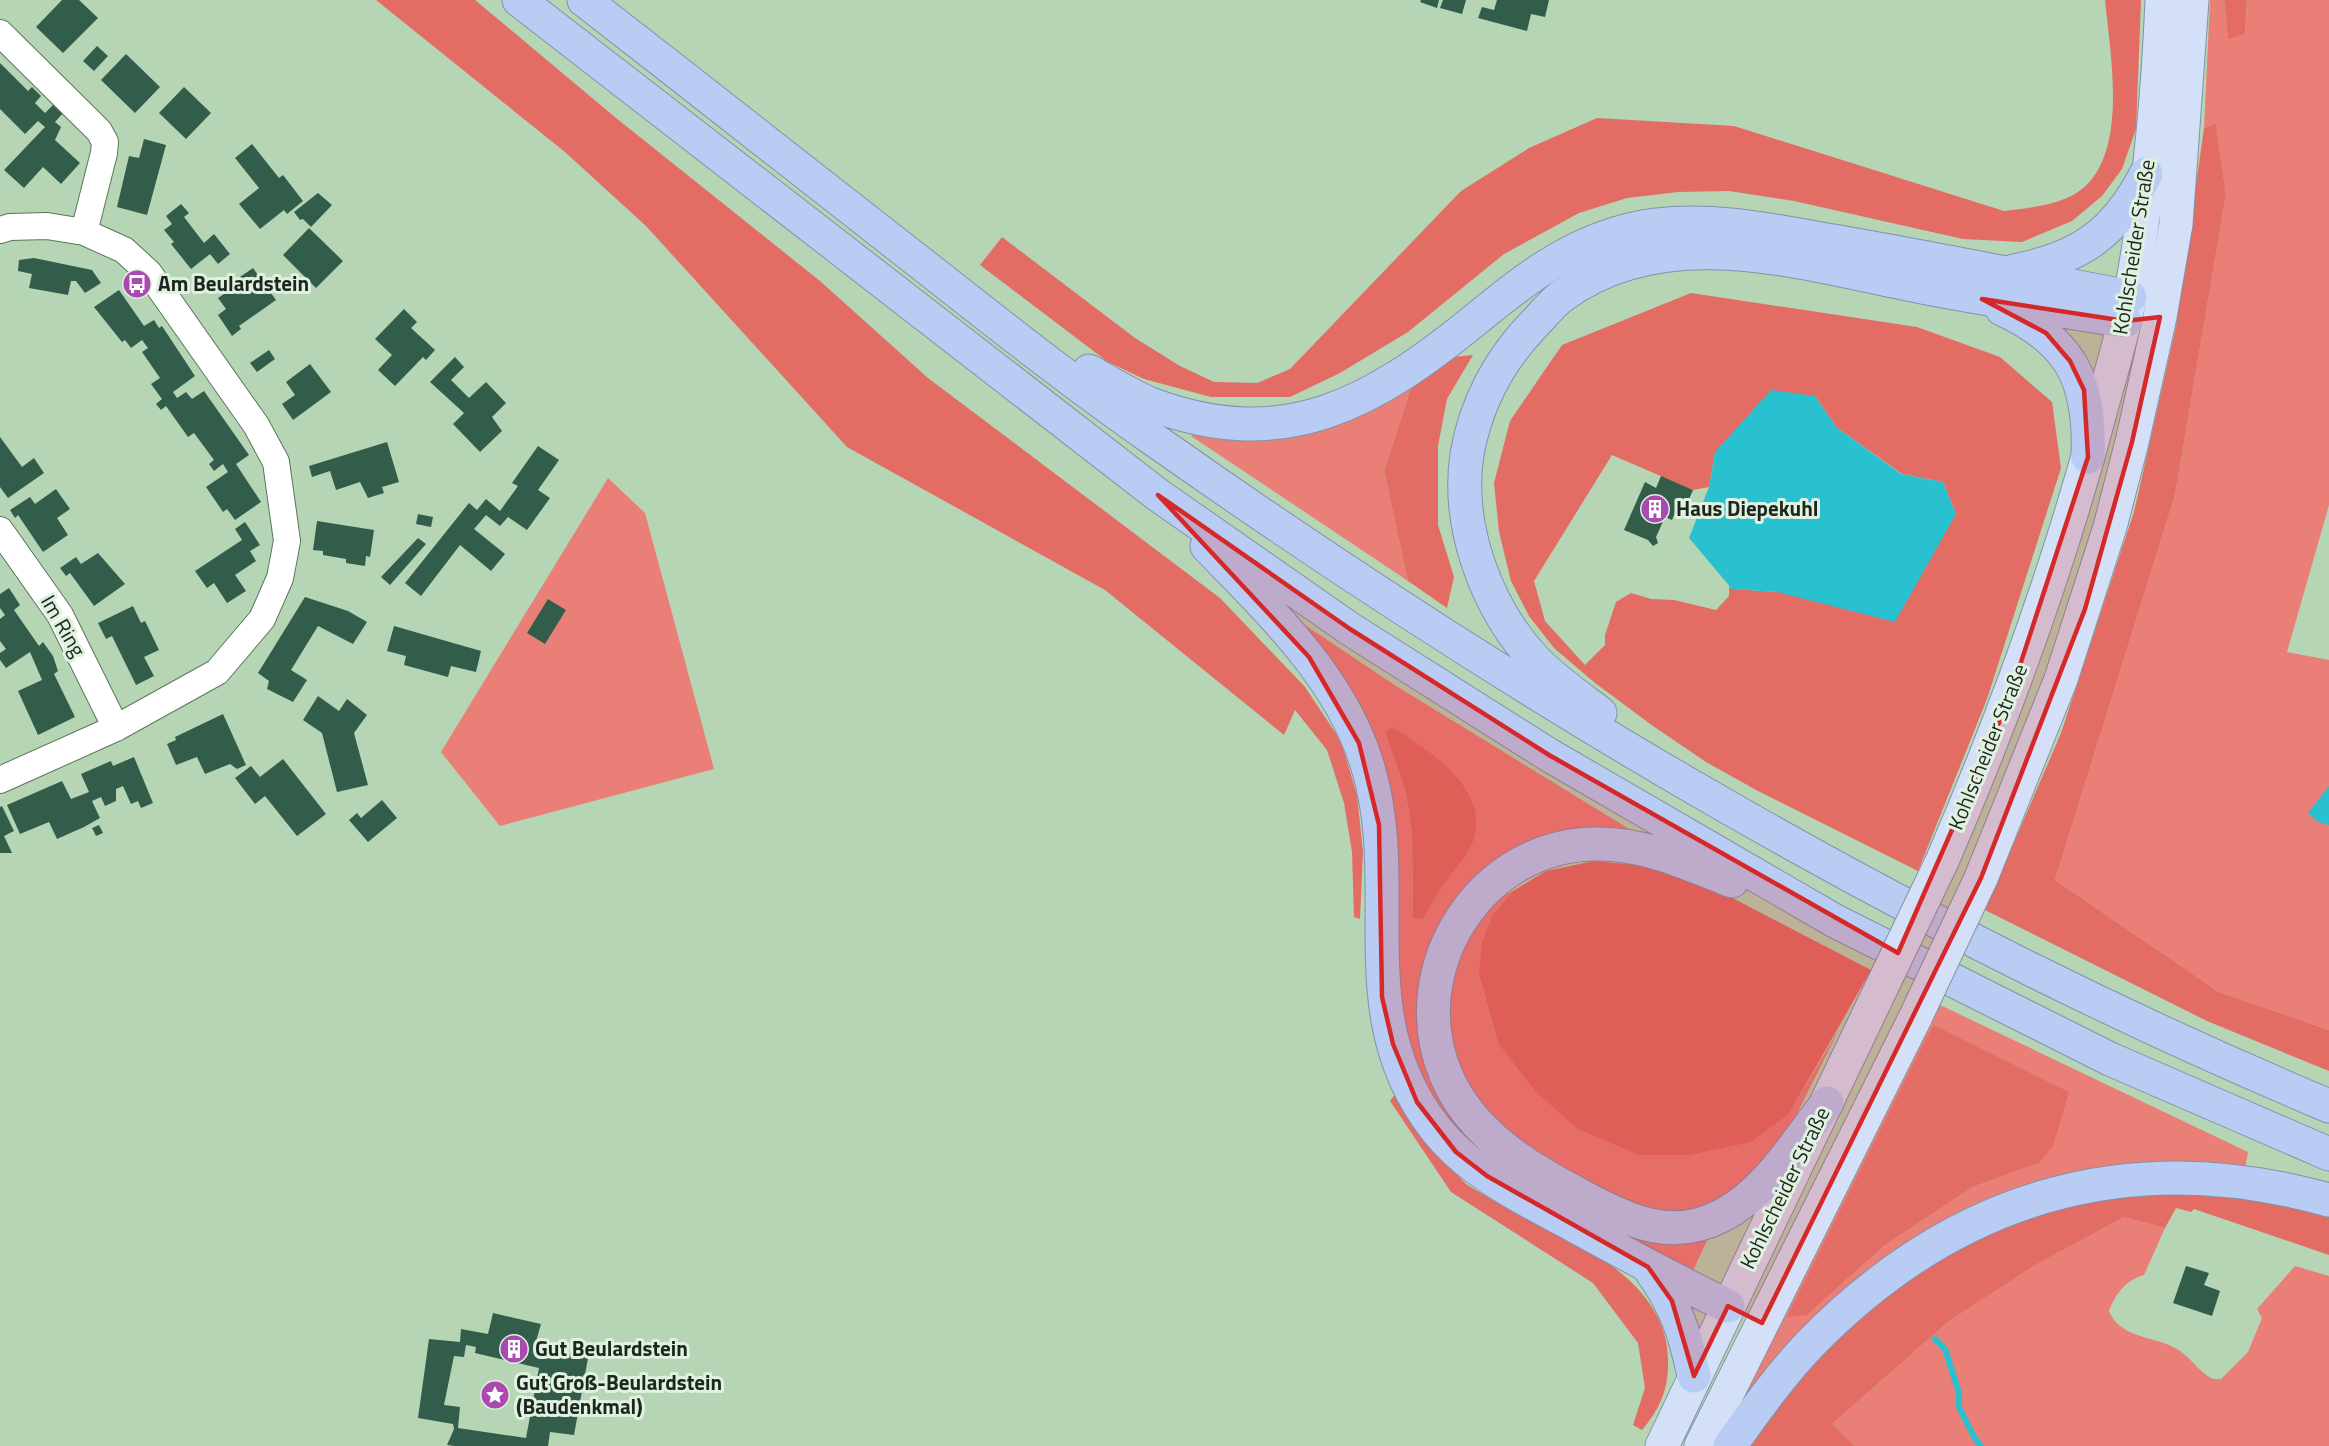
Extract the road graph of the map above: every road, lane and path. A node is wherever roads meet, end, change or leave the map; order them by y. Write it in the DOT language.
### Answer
graph roads {
  1 [pos="519,0"];
  2 [pos="584,0"];
  3 [pos="2162,0"];
  4 [pos="2192,0"];
  5 [pos="0,33"];
  6 [pos="2146,174"];
  7 [pos="0,230"];
  8 [pos="84,232"];
  9 [pos="2001,273"];
  10 [pos="1982,299"];
  11 [pos="2127,309"];
  12 [pos="985,313"];
  13 [pos="2160,317"];
  14 [pos="2088,457"];
  15 [pos="1158,495"];
  16 [pos="0,530"];
  17 [pos="116,728"];
  18 [pos="0,780"];
  19 [pos="1680,780"];
  20 [pos="1835,921"];
  21 [pos="1827,1103"];
  22 [pos="2329,1106"];
  23 [pos="2329,1154"];
  24 [pos="2329,1200"];
  25 [pos="1648,1267"];
  26 [pos="1728,1306"];
  27 [pos="1762,1323"];
  28 [pos="1694,1376"];
  29 [pos="1662,1446"];
  30 [pos="1701,1446"];
  31 [pos="1730,1446"];
  1 -- 15 [label="highway"];
  2 -- 12 [label="highway"];
  3 -- 6 [label="main road, Kohlscheider Straße"];
  4 -- 13 [label="main road, Kohlscheider Straße"];
  5 -- 8 [label="street"];
  6 -- 9 [label="highway"];
  6 -- 11 [label="main road, Kohlscheider Straße"];
  7 -- 8 [label="street"];
  8 -- 17 [label="street"];
  9 -- 11 [label="highway"];
  9 -- 12 [label="highway"];
  10 -- 11 [label="highway"];
  10 -- 14 [label="highway"];
  10 -- 19 [label="highway"];
  11 -- 13 [label="main road"];
  11 -- 14 [label="main road, Kohlscheider Straße"];
  12 -- 19 [label="highway"];
  13 -- 27 [label="main road, Kohlscheider Straße, bridge"];
  14 -- 21 [label="main road, Kohlscheider Straße, bridge"];
  15 -- 20 [label="highway"];
  15 -- 25 [label="highway"];
  16 -- 17 [label="street, Im Ring"];
  17 -- 18 [label="street"];
  19 -- 22 [label="highway"];
  20 -- 21 [label="highway"];
  20 -- 23 [label="highway"];
  21 -- 26 [label="main road, Kohlscheider Straße"];
  24 -- 31 [label="highway"];
  25 -- 26 [label="highway"];
  25 -- 28 [label="highway"];
  26 -- 27 [label="main road"];
  26 -- 28 [label="main road, Kohlscheider Straße"];
  27 -- 30 [label="main road, Kohlscheider Straße"];
  28 -- 29 [label="main road, Kohlscheider Straße"];
}
